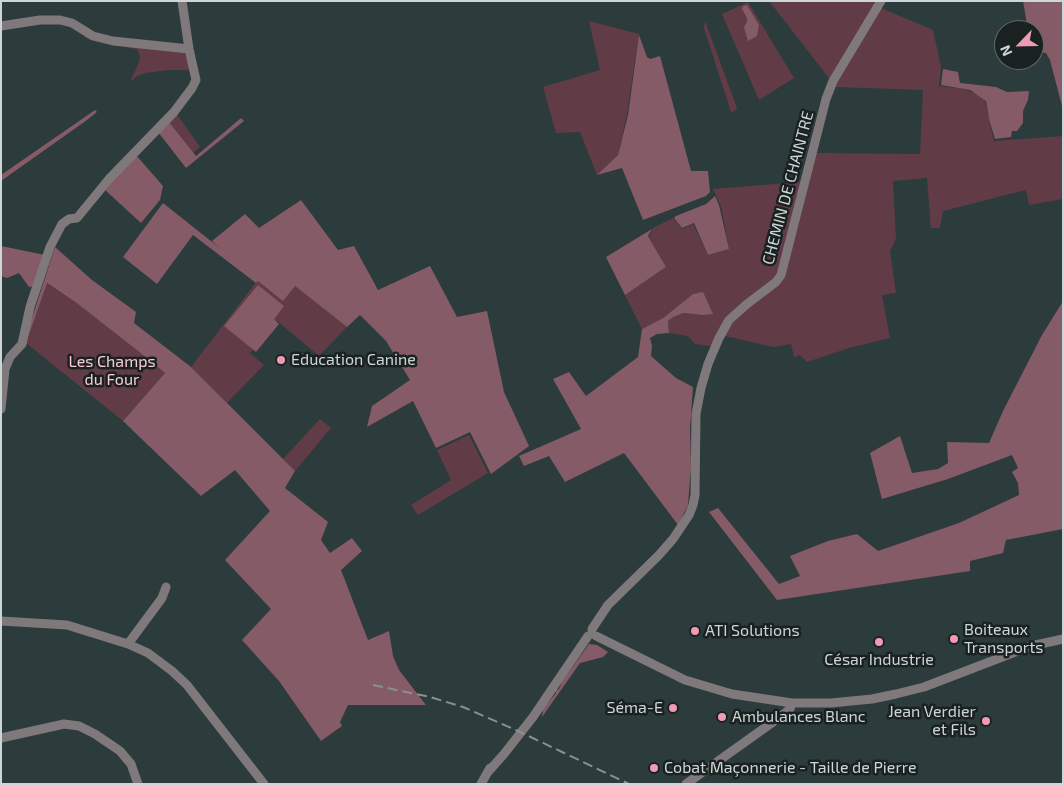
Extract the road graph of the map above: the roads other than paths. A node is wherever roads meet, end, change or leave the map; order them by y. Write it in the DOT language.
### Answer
graph roads {
  1 [pos="182,1"];
  2 [pos="881,1"];
  3 [pos="1,26"];
  4 [pos="189,49"];
  5 [pos="1,409"];
  6 [pos="166,588"];
  7 [pos="1,621"];
  8 [pos="592,634"];
  9 [pos="1063,639"];
  10 [pos="128,644"];
  11 [pos="792,703"];
  12 [pos="1,738"];
  13 [pos="138,784"];
  14 [pos="264,784"];
  15 [pos="481,784"];
  16 [pos="686,784"];
  1 -- 4 [label="street"];
  2 -- 8 [label="street, CHEMIN DE CHAINTRE"];
  3 -- 4 [label="street"];
  4 -- 5 [label="street"];
  6 -- 10 [label="street"];
  7 -- 10 [label="street"];
  8 -- 11 [label="street"];
  8 -- 15 [label="street, CHEMIN DE CHAINTRE"];
  9 -- 11 [label="street"];
  10 -- 14 [label="street"];
  11 -- 16 [label="street"];
  12 -- 13 [label="street"];
}
